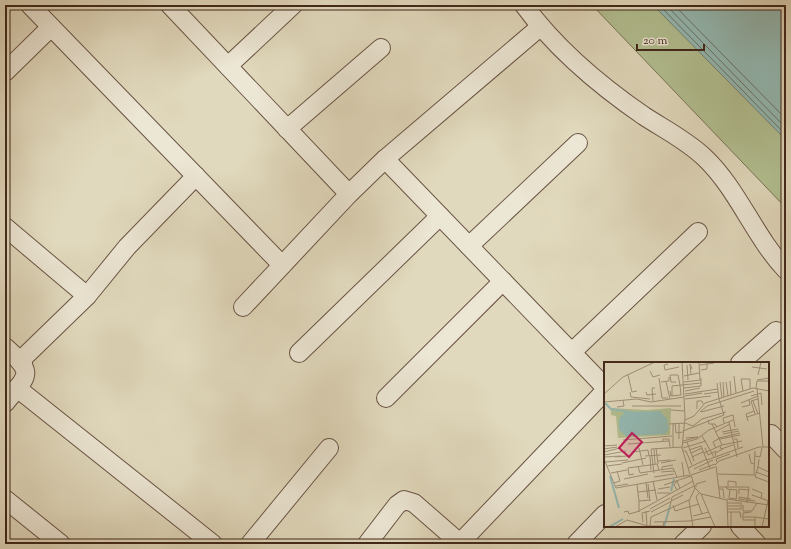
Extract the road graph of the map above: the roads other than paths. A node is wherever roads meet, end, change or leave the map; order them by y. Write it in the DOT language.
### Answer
graph roads {
  1 [pos="30,5"];
  2 [pos="170,5"];
  3 [pos="293,5"];
  4 [pos="524,5"];
  5 [pos="51,26"];
  6 [pos="540,27"];
  7 [pos="381,48"];
  8 [pos="228,66"];
  9 [pos="5,72"];
  10 [pos="287,129"];
  11 [pos="578,143"];
  12 [pos="385,159"];
  13 [pos="196,176"];
  14 [pos="349,194"];
  15 [pos="440,216"];
  16 [pos="5,227"];
  17 [pos="698,232"];
  18 [pos="469,246"];
  19 [pos="282,265"];
  20 [pos="786,270"];
  21 [pos="503,281"];
  22 [pos="87,296"];
  23 [pos="243,307"];
  24 [pos="776,331"];
  25 [pos="5,348"];
  26 [pos="572,352"];
  27 [pos="300,353"];
  28 [pos="741,362"];
  29 [pos="23,364"];
  30 [pos="604,386"];
  31 [pos="18,388"];
  32 [pos="604,392"];
  33 [pos="386,398"];
  34 [pos="5,403"];
  35 [pos="771,434"];
  36 [pos="328,448"];
  37 [pos="786,450"];
  38 [pos="5,499"];
  39 [pos="604,515"];
  40 [pos="701,527"];
  41 [pos="741,527"];
  42 [pos="257,541"];
  43 [pos="61,544"];
  44 [pos="213,544"];
  45 [pos="367,544"];
  46 [pos="461,544"];
  47 [pos="576,544"];
  48 [pos="683,544"];
  49 [pos="757,544"];
  1 -- 5 [label="street"];
  2 -- 8 [label="street"];
  3 -- 8 [label="street"];
  4 -- 6 [label="street"];
  5 -- 9 [label="street"];
  5 -- 13 [label="street"];
  6 -- 12 [label="street"];
  6 -- 20 [label="street"];
  7 -- 10 [label="street"];
  8 -- 10 [label="street"];
  10 -- 14 [label="street"];
  11 -- 18 [label="street"];
  12 -- 14 [label="street"];
  12 -- 15 [label="street"];
  13 -- 19 [label="street"];
  13 -- 22 [label="street"];
  14 -- 19 [label="street"];
  15 -- 18 [label="street"];
  15 -- 27 [label="street"];
  16 -- 22 [label="street"];
  17 -- 26 [label="street"];
  18 -- 21 [label="street"];
  19 -- 23 [label="street"];
  21 -- 26 [label="street"];
  21 -- 33 [label="street"];
  22 -- 29 [label="street"];
  24 -- 28 [label="street"];
  25 -- 29 [label="street"];
  26 -- 30 [label="street"];
  29 -- 31 [label="street"];
  31 -- 34 [label="street"];
  31 -- 44 [label="street"];
  32 -- 46 [label="street"];
  35 -- 37 [label="street"];
  36 -- 42 [label="street"];
  38 -- 43 [label="street"];
  39 -- 47 [label="street"];
  40 -- 48 [label="street"];
  41 -- 49 [label="street"];
  45 -- 46 [label="street"];
}
